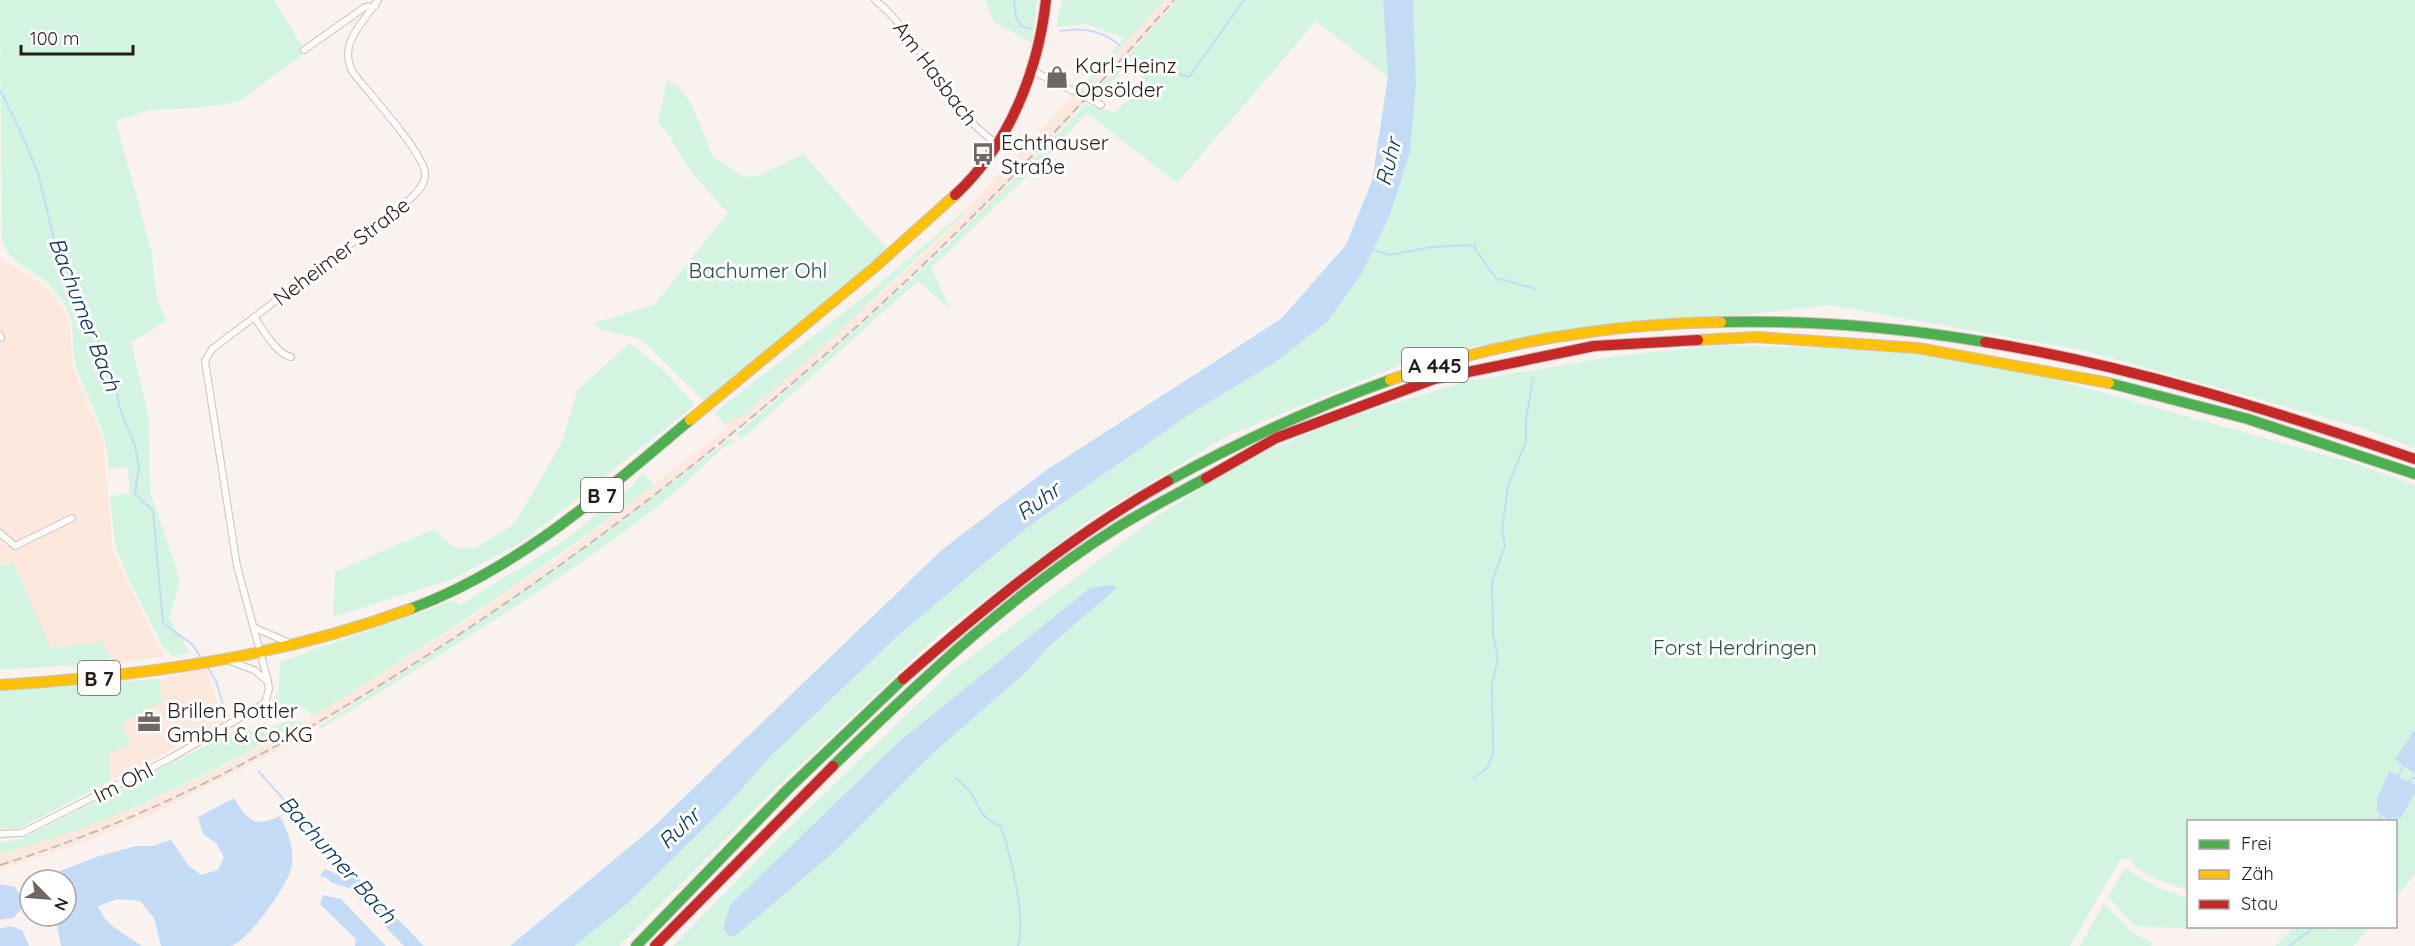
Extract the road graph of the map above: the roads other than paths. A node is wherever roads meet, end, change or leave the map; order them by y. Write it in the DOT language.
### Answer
graph roads {
  1 [pos="875,0"];
  2 [pos="1046,0"];
  3 [pos="377,3"];
  4 [pos="304,50"];
  5 [pos="1033,71"];
  6 [pos="1101,105"];
  7 [pos="998,144"];
  8 [pos="254,317"];
  9 [pos="291,357"];
  10 [pos="2415,459"];
  11 [pos="2415,474"];
  12 [pos="72,518"];
  13 [pos="0,533"];
  14 [pos="254,627"];
  15 [pos="295,645"];
  16 [pos="261,653"];
  17 [pos="224,660"];
  18 [pos="268,681"];
  19 [pos="0,685"];
  20 [pos="0,834"];
  21 [pos="636,946"];
  22 [pos="655,946"];
  1 -- 7 [label="street, Am Hasbach"];
  2 -- 5 [label="main road, B 7"];
  3 -- 4 [label="street"];
  3 -- 8 [label="street, Neheimer Straße"];
  5 -- 6 [label="street"];
  5 -- 7 [label="main road, B 7"];
  7 -- 15 [label="main road, B 7"];
  8 -- 9 [label="street, Neheimer Straße"];
  8 -- 14 [label="street, Neheimer Straße"];
  10 -- 21 [label="main road, A 445"];
  11 -- 22 [label="main road, A 445"];
  12 -- 13 [label="street"];
  14 -- 15 [label="street"];
  14 -- 16 [label="street, Neheimer Straße"];
  15 -- 16 [label="main road, B 7"];
  16 -- 17 [label="main road, B 7"];
  16 -- 18 [label="street, Neheimer Straße"];
  17 -- 18 [label="street"];
  17 -- 19 [label="main road, B 7"];
  18 -- 20 [label="street, Im Ohl"];
}
